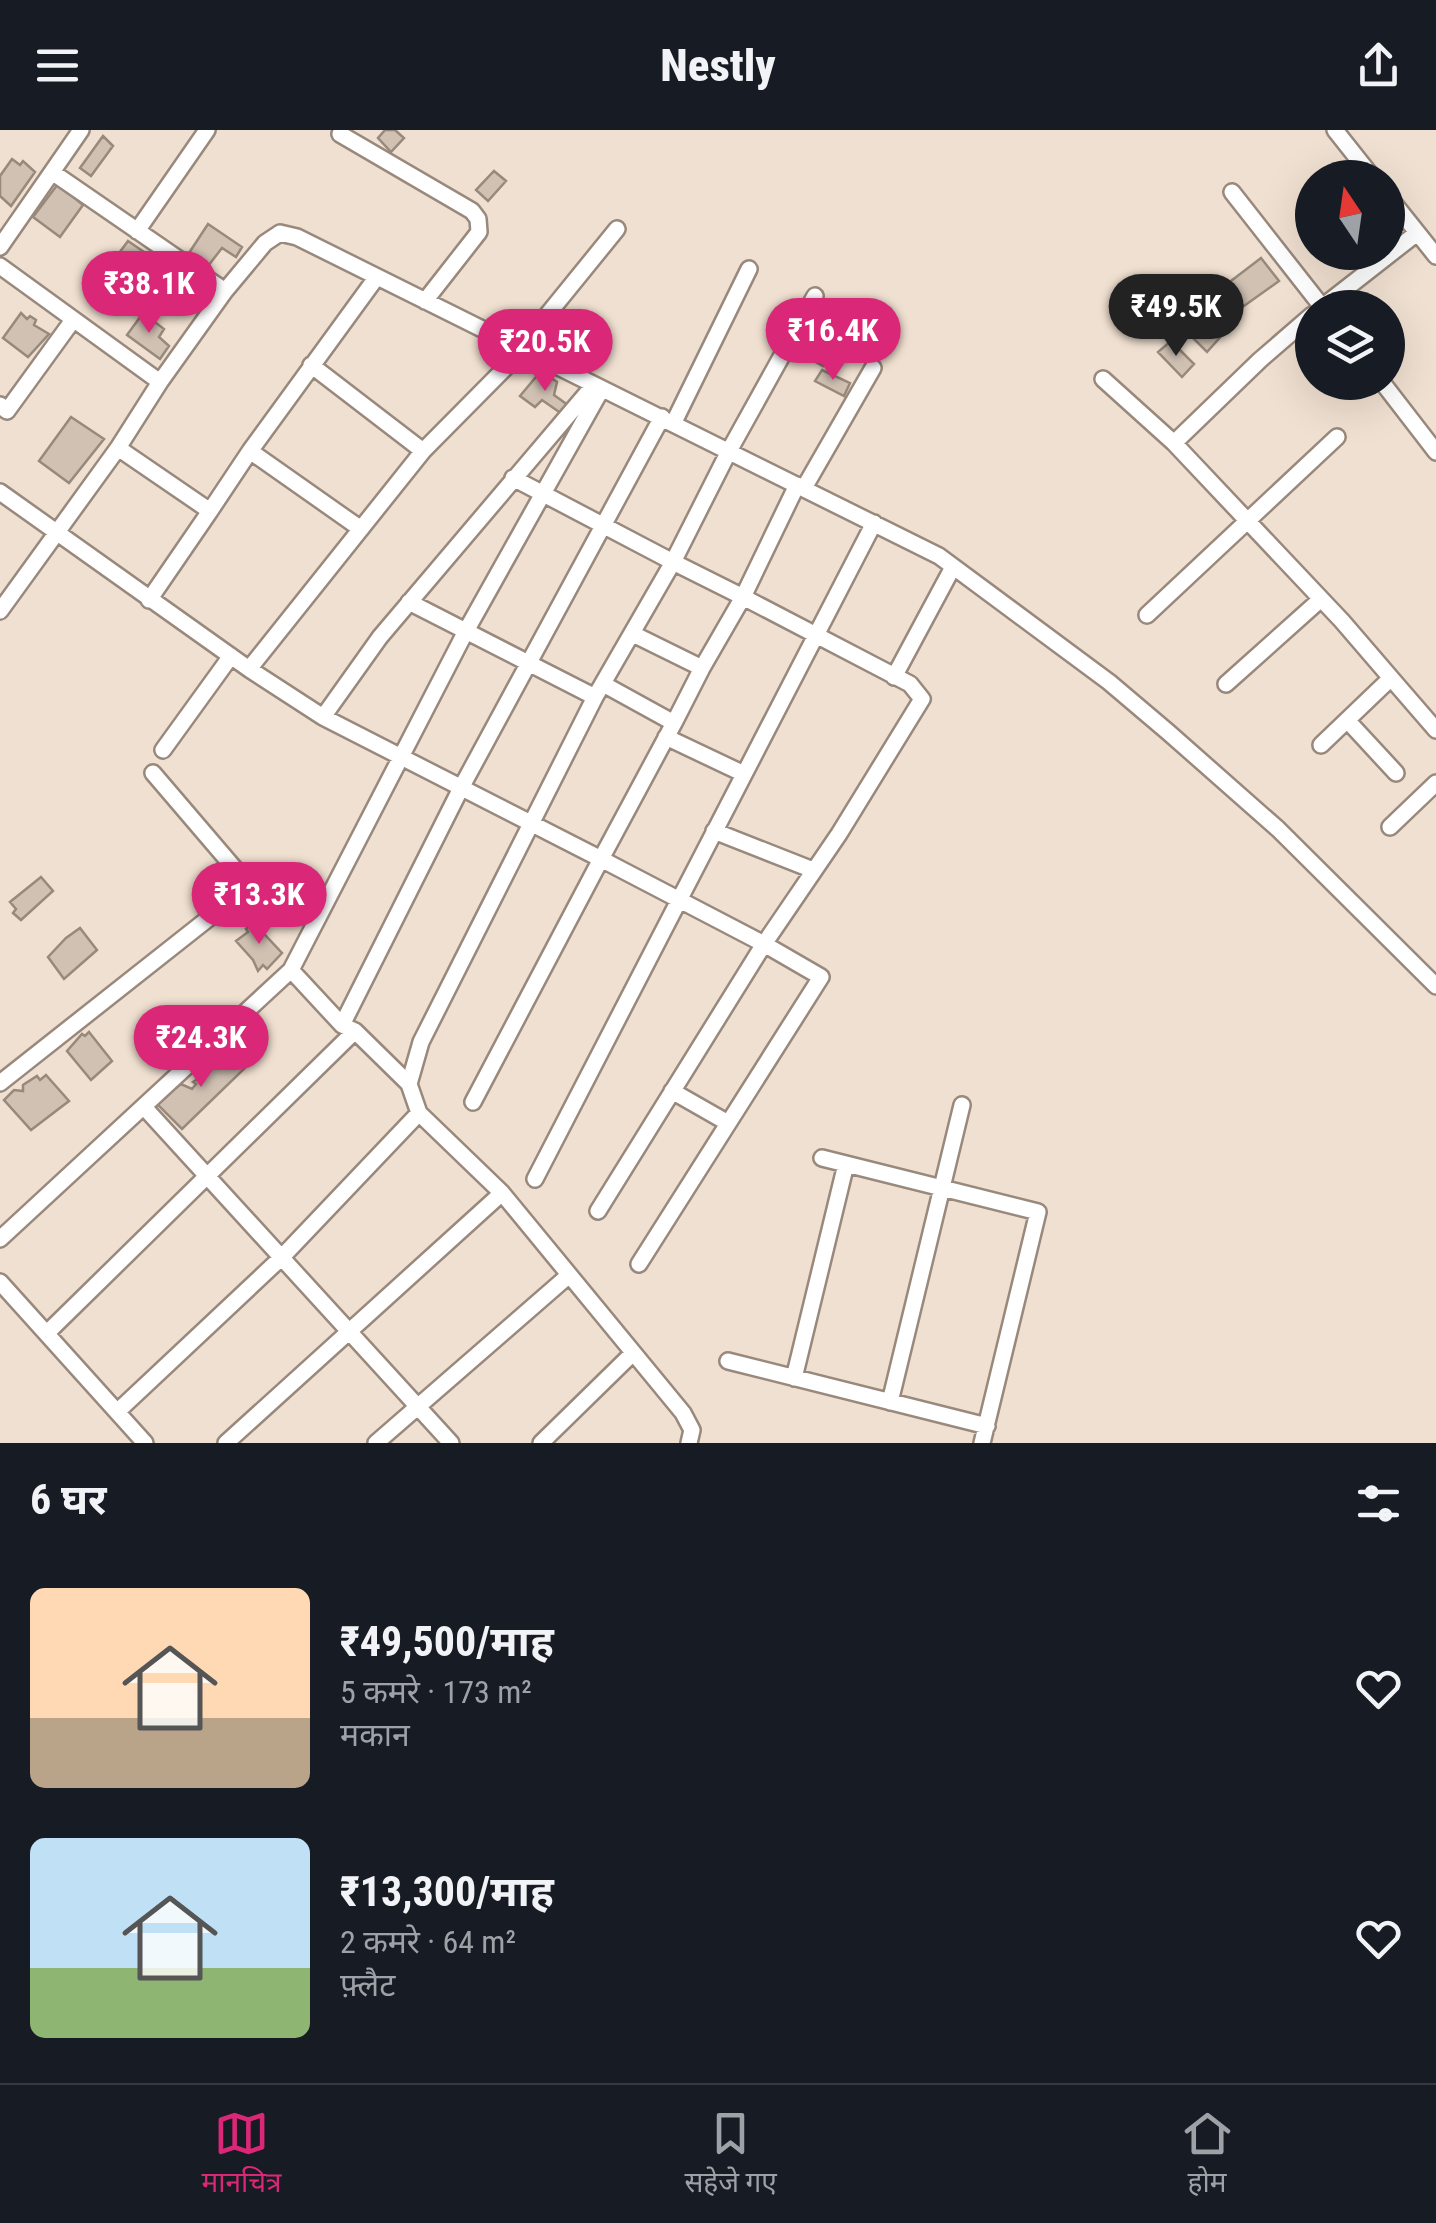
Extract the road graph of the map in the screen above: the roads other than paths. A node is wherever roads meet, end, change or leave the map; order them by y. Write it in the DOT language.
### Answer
graph roads {
  1 [pos="81,130"];
  2 [pos="207,130"];
  3 [pos="1335,130"];
  4 [pos="340,134"];
  5 [pos="1359,160"];
  6 [pos="52,172"];
  7 [pos="1232,192"];
  8 [pos="1405,217"];
  9 [pos="617,229"];
  10 [pos="137,232"];
  11 [pos="1418,233"];
  12 [pos="0,248"];
  13 [pos="1436,256"];
  14 [pos="0,266"];
  15 [pos="750,269"];
  16 [pos="376,278"];
  17 [pos="1309,290"];
  18 [pos="1344,290"];
  19 [pos="225,291"];
  20 [pos="815,296"];
  21 [pos="425,302"];
  22 [pos="73,320"];
  23 [pos="1295,330"];
  24 [pos="524,349"];
  25 [pos="312,364"];
  26 [pos="873,368"];
  27 [pos="1102,379"];
  28 [pos="160,382"];
  29 [pos="597,388"];
  30 [pos="1396,400"];
  31 [pos="2,412"];
  32 [pos="668,421"];
  33 [pos="1337,437"];
  34 [pos="1174,442"];
  35 [pos="118,448"];
  36 [pos="423,451"];
  37 [pos="729,451"];
  38 [pos="250,452"];
  39 [pos="1436,452"];
  40 [pos="514,478"];
  41 [pos="801,486"];
  42 [pos="0,492"];
  43 [pos="542,493"];
  44 [pos="210,511"];
  45 [pos="1247,521"];
  46 [pos="602,524"];
  47 [pos="874,524"];
  48 [pos="361,529"];
  49 [pos="57,533"];
  50 [pos="673,562"];
  51 [pos="953,566"];
  52 [pos="743,598"];
  53 [pos="1321,598"];
  54 [pos="149,600"];
  55 [pos="409,602"];
  56 [pos="0,611"];
  57 [pos="1147,614"];
  58 [pos="466,631"];
  59 [pos="633,634"];
  60 [pos="816,636"];
  61 [pos="230,656"];
  62 [pos="529,662"];
  63 [pos="249,668"];
  64 [pos="702,668"];
  65 [pos="894,676"];
  66 [pos="1391,678"];
  67 [pos="1226,684"];
  68 [pos="600,691"];
  69 [pos="323,717"];
  70 [pos="1347,720"];
  71 [pos="670,730"];
  72 [pos="1436,730"];
  73 [pos="1320,745"];
  74 [pos="163,750"];
  75 [pos="402,757"];
  76 [pos="153,773"];
  77 [pos="1396,773"];
  78 [pos="744,774"];
  79 [pos="1436,784"];
  80 [pos="461,788"];
  81 [pos="532,825"];
  82 [pos="1390,827"];
  83 [pos="714,831"];
  84 [pos="601,860"];
  85 [pos="813,870"];
  86 [pos="679,898"];
  87 [pos="764,944"];
  88 [pos="291,970"];
  89 [pos="1436,986"];
  90 [pos="349,1028"];
  91 [pos="0,1083"];
  92 [pos="409,1084"];
  93 [pos="672,1091"];
  94 [pos="473,1102"];
  95 [pos="962,1104"];
  96 [pos="144,1107"];
  97 [pos="419,1113"];
  98 [pos="728,1122"];
  99 [pos="822,1158"];
  100 [pos="846,1164"];
  101 [pos="207,1176"];
  102 [pos="534,1179"];
  103 [pos="942,1188"];
  104 [pos="502,1193"];
  105 [pos="598,1210"];
  106 [pos="0,1240"];
  107 [pos="282,1257"];
  108 [pos="639,1264"];
  109 [pos="568,1276"];
  110 [pos="0,1282"];
  111 [pos="352,1332"];
  112 [pos="47,1333"];
  113 [pos="632,1354"];
  114 [pos="728,1361"];
  115 [pos="794,1378"];
  116 [pos="890,1402"];
  117 [pos="415,1406"];
  118 [pos="118,1411"];
  119 [pos="985,1435"];
  120 [pos="145,1443"];
  121 [pos="226,1443"];
  122 [pos="376,1443"];
  123 [pos="451,1443"];
  124 [pos="541,1443"];
  125 [pos="689,1443"];
  1 -- 6 [label="street"];
  2 -- 10 [label="street"];
  3 -- 5 [label="street"];
  4 -- 21 [label="street"];
  6 -- 10 [label="street"];
  6 -- 12 [label="street"];
  7 -- 17 [label="street"];
  8 -- 11 [label="street"];
  9 -- 24 [label="street"];
  10 -- 19 [label="street"];
  11 -- 13 [label="street"];
  11 -- 18 [label="street"];
  14 -- 22 [label="street"];
  15 -- 32 [label="street"];
  16 -- 19 [label="street"];
  16 -- 21 [label="street"];
  16 -- 25 [label="street"];
  19 -- 28 [label="street"];
  20 -- 37 [label="street"];
  21 -- 24 [label="street"];
  22 -- 28 [label="street"];
  22 -- 31 [label="street"];
  23 -- 34 [label="street"];
  24 -- 29 [label="street"];
  24 -- 36 [label="street"];
  25 -- 36 [label="street"];
  25 -- 38 [label="street"];
  26 -- 41 [label="street"];
  27 -- 34 [label="street"];
  28 -- 35 [label="street"];
  29 -- 32 [label="street"];
  29 -- 40 [label="street"];
  29 -- 43 [label="street"];
  30 -- 39 [label="street"];
  32 -- 37 [label="street"];
  32 -- 46 [label="street"];
  33 -- 45 [label="street"];
  34 -- 45 [label="street"];
  35 -- 44 [label="street"];
  35 -- 49 [label="street"];
  36 -- 48 [label="street"];
  37 -- 41 [label="street"];
  37 -- 50 [label="street"];
  38 -- 44 [label="street"];
  38 -- 48 [label="street"];
  40 -- 43 [label="street"];
  40 -- 55 [label="street"];
  41 -- 47 [label="street"];
  41 -- 52 [label="street"];
  42 -- 49 [label="street"];
  43 -- 46 [label="street"];
  43 -- 58 [label="street"];
  44 -- 54 [label="street"];
  45 -- 53 [label="street"];
  45 -- 57 [label="street"];
  46 -- 50 [label="street"];
  46 -- 62 [label="street"];
  47 -- 51 [label="street"];
  47 -- 60 [label="street"];
  48 -- 63 [label="street"];
  49 -- 54 [label="street"];
  49 -- 56 [label="street"];
  50 -- 52 [label="street"];
  50 -- 59 [label="street"];
  51 -- 65 [label="street"];
  51 -- 89 [label="street"];
  52 -- 60 [label="street"];
  52 -- 64 [label="street"];
  53 -- 66 [label="street"];
  53 -- 67 [label="street"];
  54 -- 61 [label="street"];
  55 -- 58 [label="street"];
  55 -- 69 [label="street"];
  58 -- 62 [label="street"];
  58 -- 75 [label="street"];
  59 -- 64 [label="street"];
  59 -- 68 [label="street"];
  60 -- 65 [label="street"];
  60 -- 78 [label="street"];
  61 -- 63 [label="street"];
  61 -- 74 [label="street"];
  62 -- 68 [label="street"];
  62 -- 80 [label="street"];
  63 -- 69 [label="street"];
  64 -- 71 [label="street"];
  65 -- 85 [label="street"];
  66 -- 70 [label="street"];
  66 -- 72 [label="street"];
  68 -- 71 [label="street"];
  68 -- 81 [label="street"];
  69 -- 75 [label="street"];
  70 -- 73 [label="street"];
  70 -- 77 [label="street"];
  71 -- 78 [label="street"];
  71 -- 84 [label="street"];
  75 -- 80 [label="street"];
  75 -- 88 [label="street"];
  76 -- 91 [label="street"];
  78 -- 83 [label="street"];
  79 -- 82 [label="street"];
  80 -- 81 [label="street"];
  80 -- 90 [label="street"];
  81 -- 84 [label="street"];
  81 -- 92 [label="street"];
  83 -- 85 [label="street"];
  83 -- 86 [label="street"];
  84 -- 86 [label="street"];
  84 -- 94 [label="street"];
  85 -- 87 [label="street"];
  86 -- 87 [label="street"];
  86 -- 102 [label="street"];
  87 -- 93 [label="street"];
  87 -- 98 [label="street"];
  88 -- 90 [label="street"];
  88 -- 96 [label="street"];
  90 -- 92 [label="street"];
  90 -- 101 [label="street"];
  92 -- 97 [label="street"];
  93 -- 98 [label="street"];
  93 -- 105 [label="street"];
  95 -- 103 [label="street"];
  96 -- 101 [label="street"];
  96 -- 106 [label="street"];
  97 -- 104 [label="street"];
  97 -- 107 [label="street"];
  98 -- 108 [label="street"];
  99 -- 100 [label="street"];
  100 -- 103 [label="street"];
  100 -- 115 [label="street"];
  101 -- 107 [label="street"];
  101 -- 112 [label="street"];
  103 -- 116 [label="street"];
  103 -- 119 [label="street"];
  104 -- 109 [label="street"];
  104 -- 111 [label="street"];
  107 -- 111 [label="street"];
  107 -- 118 [label="street"];
  109 -- 113 [label="street"];
  109 -- 117 [label="street"];
  110 -- 112 [label="street"];
  111 -- 117 [label="street"];
  111 -- 121 [label="street"];
  112 -- 118 [label="street"];
  113 -- 124 [label="street"];
  113 -- 125 [label="street"];
  114 -- 115 [label="street"];
  115 -- 116 [label="street"];
  116 -- 119 [label="street"];
  117 -- 122 [label="street"];
  117 -- 123 [label="street"];
  118 -- 120 [label="street"];
}
